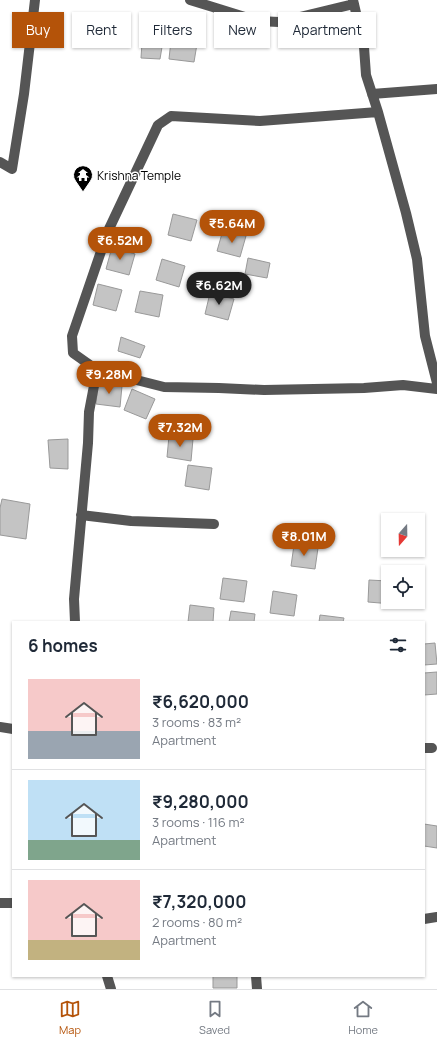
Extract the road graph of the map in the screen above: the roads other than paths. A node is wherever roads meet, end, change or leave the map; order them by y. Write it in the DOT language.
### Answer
graph roads {
  1 [pos="35,0"];
  2 [pos="190,0"];
  3 [pos="353,2"];
  4 [pos="437,89"];
  5 [pos="372,94"];
  6 [pos="378,112"];
  7 [pos="0,162"];
  8 [pos="97,370"];
  9 [pos="437,383"];
  10 [pos="437,389"];
  11 [pos="81,515"];
  12 [pos="214,524"];
  13 [pos="75,621"];
  14 [pos="0,727"];
  15 [pos="12,729"];
  16 [pos="0,903"];
  17 [pos="12,903"];
  18 [pos="437,917"];
  19 [pos="425,919"];
  20 [pos="107,977"];
  21 [pos="256,977"];
  22 [pos="111,989"];
  23 [pos="257,989"];
  1 -- 7 [label="street"];
  2 -- 3 [label="street"];
  3 -- 5 [label="street"];
  4 -- 5 [label="street"];
  5 -- 6 [label="street"];
  6 -- 8 [label="street"];
  6 -- 9 [label="street"];
  8 -- 10 [label="street"];
  8 -- 11 [label="street"];
  11 -- 12 [label="street"];
  11 -- 13 [label="street"];
  14 -- 15 [label="street"];
  16 -- 17 [label="street"];
  18 -- 19 [label="street"];
  20 -- 22 [label="street"];
  21 -- 23 [label="street"];
}
